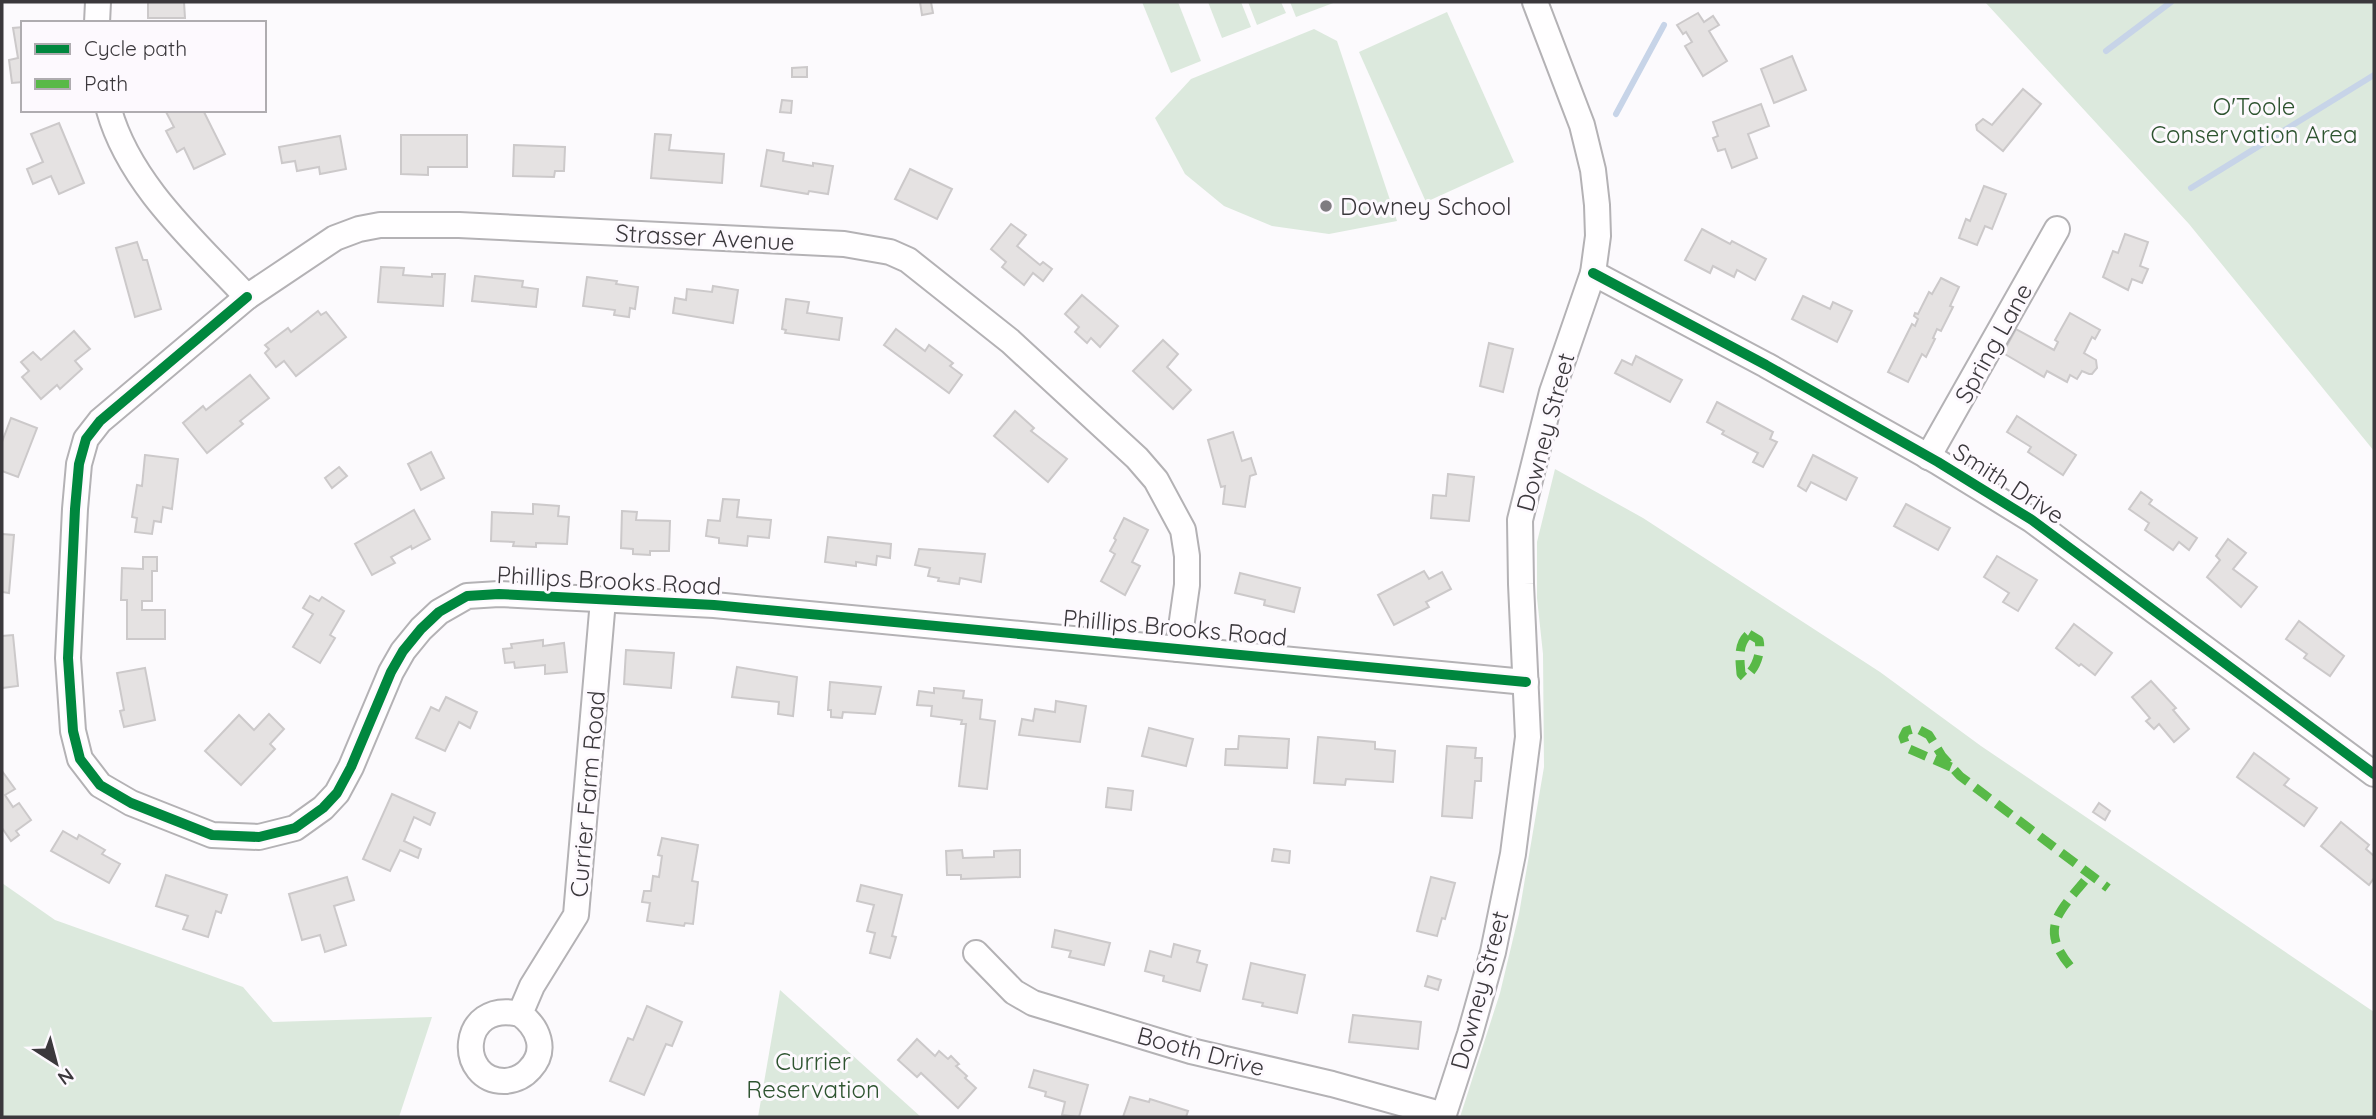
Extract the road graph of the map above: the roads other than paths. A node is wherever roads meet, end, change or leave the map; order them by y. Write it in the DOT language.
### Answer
graph roads {
  1 [pos="98,2"];
  2 [pos="1535,2"];
  3 [pos="97,21"];
  4 [pos="110,112"];
  5 [pos="2057,229"];
  6 [pos="1593,273"];
  7 [pos="247,297"];
  8 [pos="1928,457"];
  9 [pos="603,600"];
  10 [pos="1178,649"];
  11 [pos="1525,682"];
  12 [pos="2374,774"];
  13 [pos="976,953"];
  14 [pos="520,1014"];
  15 [pos="1443,1116"];
  1 -- 3 [label="street"];
  2 -- 6 [label="street, Downey Street"];
  4 -- 7 [label="street"];
  5 -- 8 [label="street, Spring Lane"];
  6 -- 8 [label="street, Smith Drive"];
  6 -- 11 [label="street, Downey Street"];
  7 -- 9 [label="street, Phillips Brooks Road"];
  7 -- 10 [label="street, Strasser Avenue"];
  8 -- 12 [label="street, Smith Drive"];
  9 -- 10 [label="street, Phillips Brooks Road"];
  9 -- 14 [label="street, Currier Farm Road"];
  10 -- 11 [label="street, Phillips Brooks Road"];
  11 -- 15 [label="street, Downey Street"];
  13 -- 15 [label="street, Booth Drive"];
}
